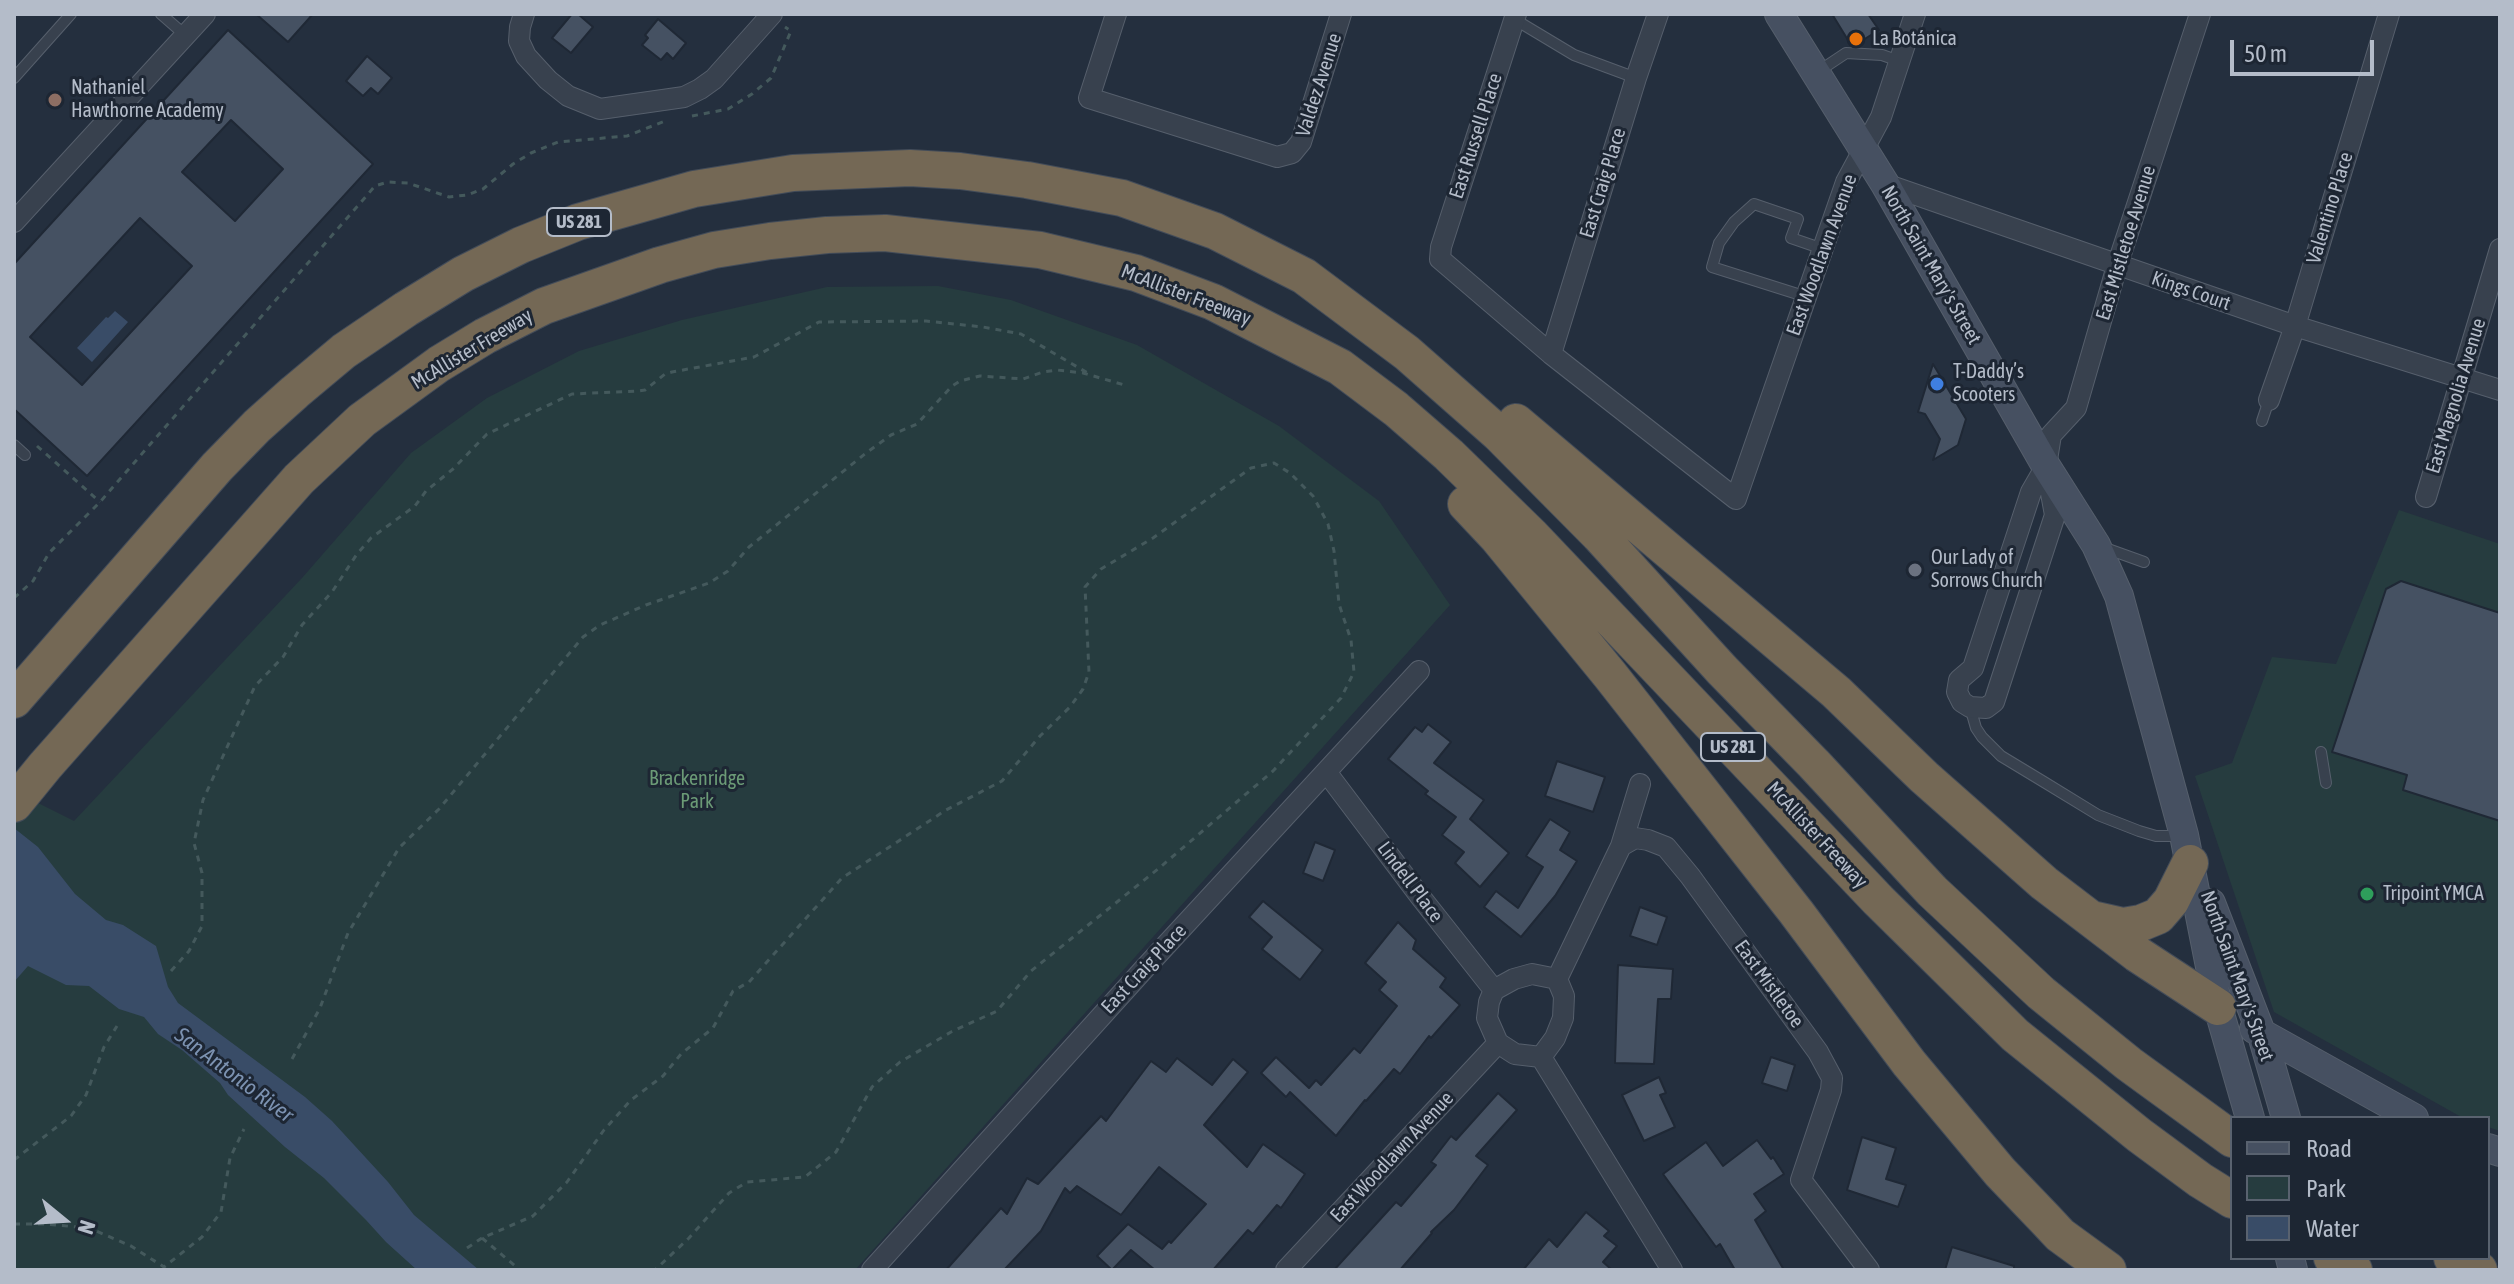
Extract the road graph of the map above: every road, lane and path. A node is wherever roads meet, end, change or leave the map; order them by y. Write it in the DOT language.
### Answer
graph roads {
  1 [pos="71,14"];
  2 [pos="161,14"];
  3 [pos="205,14"];
  4 [pos="524,14"];
  5 [pos="1116,14"];
  6 [pos="1341,14"];
  7 [pos="1658,14"];
  8 [pos="1779,14"];
  9 [pos="1915,14"];
  10 [pos="2200,14"];
  11 [pos="2389,14"];
  12 [pos="1515,16"];
  13 [pos="776,19"];
  14 [pos="185,35"];
  15 [pos="1899,61"];
  16 [pos="1816,74"];
  17 [pos="14,78"];
  18 [pos="1636,78"];
  19 [pos="686,117"];
  20 [pos="672,120"];
  21 [pos="1863,151"];
  22 [pos="1885,184"];
  23 [pos="14,222"];
  24 [pos="1823,249"];
  25 [pos="2500,249"];
  26 [pos="2117,266"];
  27 [pos="1304,276"];
  28 [pos="1807,297"];
  29 [pos="1261,324"];
  30 [pos="2295,326"];
  31 [pos="1551,354"];
  32 [pos="1091,375"];
  33 [pos="2460,378"];
  34 [pos="1128,386"];
  35 [pos="2500,390"];
  36 [pos="2269,400"];
  37 [pos="2262,421"];
  38 [pos="31,440"];
  39 [pos="14,445"];
  40 [pos="25,455"];
  41 [pos="2046,466"];
  42 [pos="2426,497"];
  43 [pos="100,502"];
  44 [pos="2096,545"];
  45 [pos="2144,562"];
  46 [pos="14,598"];
  47 [pos="1419,671"];
  48 [pos="14,700"];
  49 [pos="1970,707"];
  50 [pos="2321,752"];
  51 [pos="1327,773"];
  52 [pos="2326,783"];
  53 [pos="1640,784"];
  54 [pos="14,804"];
  55 [pos="1621,846"];
  56 [pos="2187,849"];
  57 [pos="2090,918"];
  58 [pos="171,971"];
  59 [pos="1557,979"];
  60 [pos="1494,990"];
  61 [pos="2218,1007"];
  62 [pos="117,1026"];
  63 [pos="2262,1035"];
  64 [pos="1498,1043"];
  65 [pos="1541,1057"];
  66 [pos="292,1059"];
  67 [pos="2249,1116"];
  68 [pos="2285,1116"];
  69 [pos="2410,1116"];
  70 [pos="244,1129"];
  71 [pos="2230,1138"];
  72 [pos="14,1160"];
  73 [pos="2230,1199"];
  74 [pos="14,1224"];
  75 [pos="482,1238"];
  76 [pos="467,1248"];
  77 [pos="2333,1260"];
  78 [pos="2456,1260"];
  79 [pos="163,1269"];
  80 [pos="520,1270"];
  81 [pos="655,1270"];
  82 [pos="872,1270"];
  83 [pos="1286,1270"];
  84 [pos="1672,1270"];
  85 [pos="1869,1270"];
  86 [pos="2108,1270"];
  87 [pos="2354,1270"];
  88 [pos="2479,1270"];
  1 -- 17 [label="lane"];
  2 -- 14 [label="lane"];
  3 -- 14 [label="street"];
  4 -- 13 [label="street"];
  5 -- 6 [label="street, Valdez Avenue"];
  7 -- 18 [label="street, East Craig Place"];
  8 -- 16 [label="main road, North Saint Mary's Street"];
  9 -- 15 [label="street, East Woodlawn Avenue"];
  10 -- 26 [label="street, East Mistletoe Avenue"];
  11 -- 30 [label="street, Valentino Place"];
  12 -- 18 [label="lane"];
  12 -- 31 [label="street, East Russell Place"];
  13 -- 19 [label="path"];
  14 -- 23 [label="street"];
  15 -- 16 [label="lane"];
  15 -- 21 [label="street, East Woodlawn Avenue"];
  16 -- 21 [label="main road, North Saint Mary's Street"];
  18 -- 31 [label="street, East Craig Place"];
  20 -- 43 [label="path"];
  21 -- 22 [label="main road, North Saint Mary's Street"];
  21 -- 24 [label="street, East Woodlawn Avenue"];
  22 -- 26 [label="street, Kings Court"];
  22 -- 41 [label="main road, North Saint Mary's Street"];
  24 -- 28 [label="street, East Woodlawn Avenue"];
  24 -- 28 [label="lane"];
  25 -- 33 [label="street, East Magnolia Avenue"];
  26 -- 30 [label="street, Kings Court"];
  26 -- 41 [label="street, East Mistletoe Avenue"];
  27 -- 48 [label="highway, US 281"];
  27 -- 57 [label="highway"];
  27 -- 71 [label="highway, US 281"];
  28 -- 31 [label="street, East Woodlawn Avenue"];
  29 -- 54 [label="highway, McAllister Freeway / US 281"];
  29 -- 73 [label="highway, McAllister Freeway / US 281"];
  29 -- 86 [label="highway"];
  30 -- 33 [label="street, Kings Court"];
  30 -- 36 [label="street, Valentino Place"];
  32 -- 34 [label="path"];
  32 -- 58 [label="path"];
  32 -- 66 [label="path"];
  33 -- 35 [label="street, Kings Court"];
  33 -- 42 [label="street, East Magnolia Avenue"];
  36 -- 37 [label="lane"];
  38 -- 43 [label="path"];
  39 -- 40 [label="lane"];
  41 -- 44 [label="main road, North Saint Mary's Street"];
  41 -- 49 [label="street, East Mistletoe Avenue"];
  41 -- 49 [label="street"];
  43 -- 46 [label="path"];
  44 -- 45 [label="lane"];
  44 -- 56 [label="main road, North Saint Mary's Street"];
  47 -- 51 [label="street, East Craig Place"];
  49 -- 56 [label="lane"];
  50 -- 52 [label="lane"];
  51 -- 60 [label="street, Lindell Place"];
  51 -- 82 [label="street, East Craig Place"];
  53 -- 55 [label="street"];
  55 -- 59 [label="street"];
  55 -- 85 [label="street, East Mistletoe"];
  56 -- 57 [label="highway"];
  56 -- 61 [label="main road, North Saint Mary's Street"];
  56 -- 63 [label="main road, North Saint Mary's Street"];
  57 -- 61 [label="highway"];
  59 -- 60 [label="street"];
  59 -- 65 [label="street"];
  60 -- 64 [label="street"];
  61 -- 63 [label="main road"];
  61 -- 67 [label="main road, North Saint Mary's Street"];
  62 -- 72 [label="path"];
  63 -- 68 [label="main road, North Saint Mary's Street"];
  63 -- 69 [label="main road"];
  64 -- 65 [label="street"];
  64 -- 83 [label="street, East Woodlawn Avenue"];
  65 -- 84 [label="street"];
  70 -- 79 [label="path"];
  74 -- 79 [label="path"];
  75 -- 76 [label="path"];
  75 -- 80 [label="path"];
  75 -- 81 [label="path"];
  77 -- 87 [label="highway"];
  78 -- 88 [label="highway"];
}
